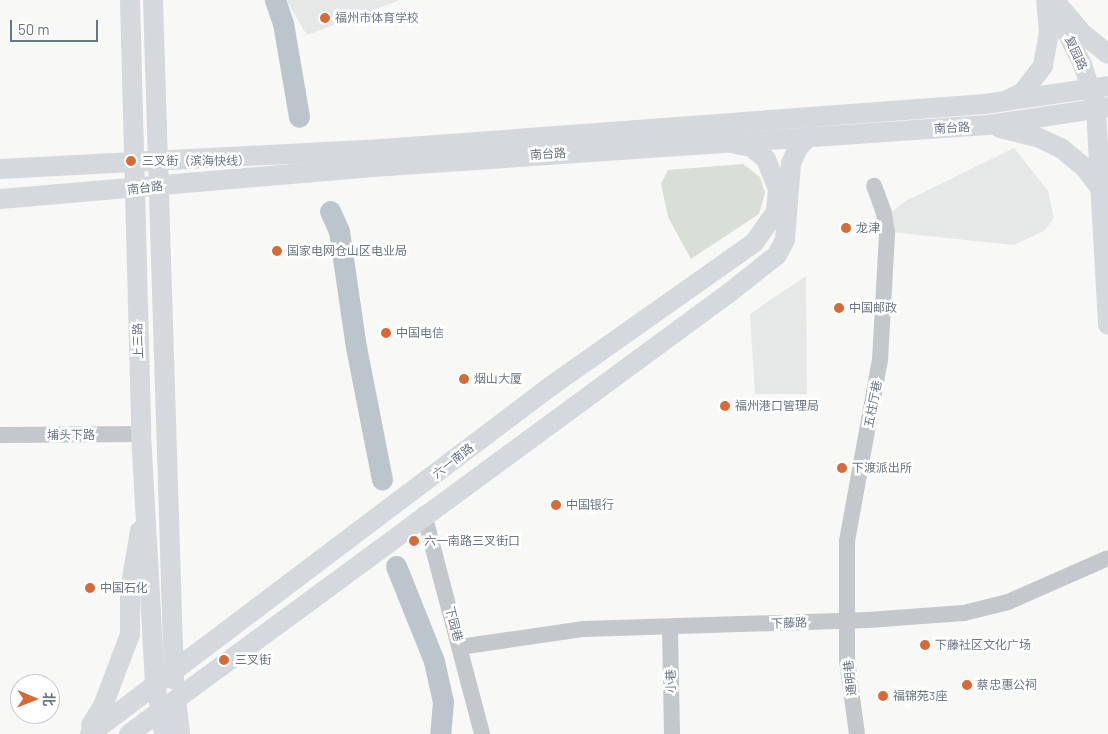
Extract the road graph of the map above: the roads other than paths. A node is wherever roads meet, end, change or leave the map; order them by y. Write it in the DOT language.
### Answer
graph roads {
  1 [pos="130,0"];
  2 [pos="153,0"];
  3 [pos="1046,0"];
  4 [pos="1052,0"];
  5 [pos="1108,54"];
  6 [pos="1100,88"];
  7 [pos="1004,101"];
  8 [pos="1102,108"];
  9 [pos="988,125"];
  10 [pos="809,136"];
  11 [pos="719,141"];
  12 [pos="157,159"];
  13 [pos="133,161"];
  14 [pos="0,168"];
  15 [pos="157,186"];
  16 [pos="874,186"];
  17 [pos="1100,188"];
  18 [pos="134,189"];
  19 [pos="0,199"];
  20 [pos="1108,325"];
  21 [pos="141,434"];
  22 [pos="0,435"];
  23 [pos="146,507"];
  24 [pos="424,514"];
  25 [pos="1108,558"];
  26 [pos="846,621"];
  27 [pos="670,628"];
  28 [pos="460,647"];
  29 [pos="173,671"];
  30 [pos="155,682"];
  31 [pos="176,699"];
  32 [pos="159,712"];
  33 [pos="82,734"];
  34 [pos="90,734"];
  35 [pos="129,734"];
  36 [pos="163,734"];
  37 [pos="180,734"];
  38 [pos="482,734"];
  39 [pos="672,734"];
  40 [pos="857,734"];
  1 -- 13 [label="main road, 上三路"];
  2 -- 12 [label="main road, 上三路"];
  3 -- 7 [label="main road"];
  4 -- 5 [label="main road"];
  4 -- 6 [label="main road, 复园路"];
  6 -- 7 [label="main road, 南台路"];
  6 -- 8 [label="main road, 复园路"];
  7 -- 12 [label="main road, 南台路"];
  8 -- 9 [label="main road, 南台路"];
  8 -- 17 [label="main road"];
  9 -- 10 [label="main road, 南台路"];
  9 -- 17 [label="main road"];
  10 -- 11 [label="main road, 南台路"];
  10 -- 24 [label="main road, 六一南路"];
  11 -- 15 [label="main road, 南台路"];
  11 -- 29 [label="main road, 六一南路"];
  12 -- 13 [label="main road, 南台路"];
  12 -- 15 [label="main road, 上三路"];
  13 -- 14 [label="main road, 南台路"];
  13 -- 18 [label="main road, 上三路"];
  15 -- 18 [label="main road, 南台路"];
  15 -- 29 [label="main road, 上三路"];
  16 -- 26 [label="street, 五柱厅巷"];
  17 -- 20 [label="main road"];
  18 -- 19 [label="main road, 南台路"];
  18 -- 21 [label="main road, 上三路"];
  21 -- 22 [label="street, 埔头下路"];
  21 -- 23 [label="main road, 上三路"];
  23 -- 30 [label="main road, 上三路"];
  23 -- 33 [label="main road"];
  24 -- 28 [label="street, 下园巷"];
  24 -- 31 [label="main road, 六一南路"];
  25 -- 26 [label="street, 下藤路"];
  26 -- 27 [label="street, 下藤路"];
  26 -- 40 [label="street, 通明巷"];
  27 -- 28 [label="street, 下藤路"];
  27 -- 39 [label="street, 小巷"];
  28 -- 38 [label="street, 下园巷"];
  29 -- 30 [label="main road, 六一南路"];
  29 -- 31 [label="main road, 上三路"];
  30 -- 32 [label="main road"];
  30 -- 34 [label="main road, 六一南路"];
  31 -- 32 [label="main road, 六一南路"];
  31 -- 37 [label="main road"];
  32 -- 35 [label="main road, 六一南路"];
  32 -- 36 [label="main road"];
}
